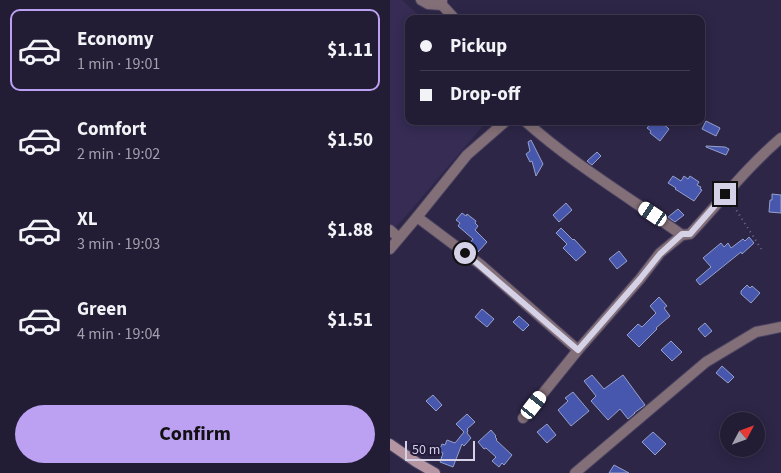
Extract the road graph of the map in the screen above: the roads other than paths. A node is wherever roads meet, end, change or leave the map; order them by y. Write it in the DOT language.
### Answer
graph roads {
  1 [pos="421,0"];
  2 [pos="442,2"];
  3 [pos="452,15"];
  4 [pos="502,125"];
  5 [pos="529,125"];
  6 [pos="781,138"];
  7 [pos="417,217"];
  8 [pos="390,230"];
  9 [pos="682,234"];
  10 [pos="399,238"];
  11 [pos="390,249"];
  12 [pos="781,327"];
  13 [pos="578,350"];
  14 [pos="523,418"];
  15 [pos="390,444"];
  16 [pos="435,473"];
  17 [pos="575,473"];
  1 -- 2 [label="street"];
  2 -- 3 [label="street"];
  4 -- 7 [label="street"];
  5 -- 9 [label="street"];
  6 -- 9 [label="street"];
  7 -- 10 [label="street"];
  7 -- 13 [label="street"];
  8 -- 10 [label="street"];
  9 -- 13 [label="street"];
  10 -- 11 [label="street"];
  12 -- 17 [label="street"];
  13 -- 14 [label="street"];
  15 -- 16 [label="street"];
}
